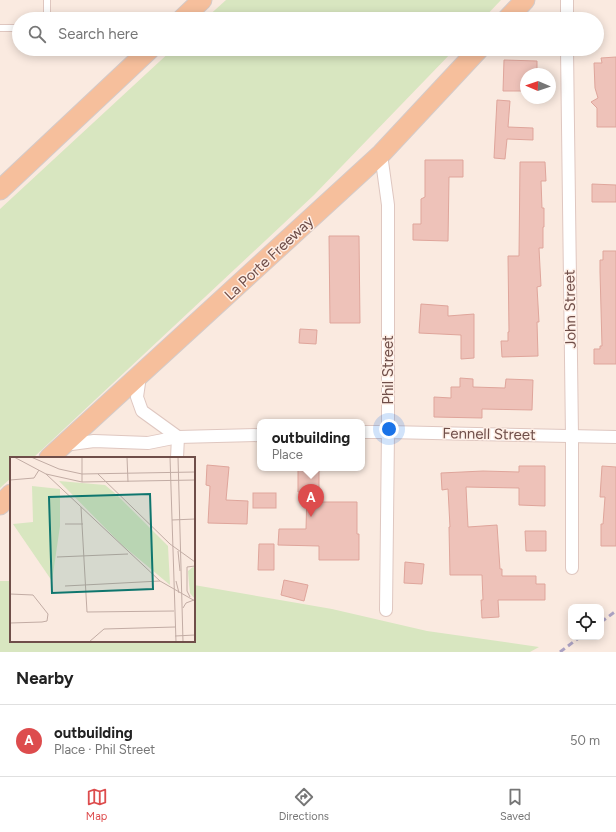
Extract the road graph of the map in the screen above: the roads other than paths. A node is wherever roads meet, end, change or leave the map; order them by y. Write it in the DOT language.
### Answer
graph roads {
  1 [pos="47,0"];
  2 [pos="202,0"];
  3 [pos="525,0"];
  4 [pos="567,0"];
  5 [pos="47,12"];
  6 [pos="189,12"];
  7 [pos="514,12"];
  8 [pos="567,12"];
  9 [pos="0,28"];
  10 [pos="12,28"];
  11 [pos="143,56"];
  12 [pos="473,56"];
  13 [pos="567,56"];
  14 [pos="382,154"];
  15 [pos="0,190"];
  16 [pos="140,376"];
  17 [pos="365,432"];
  18 [pos="388,432"];
  19 [pos="257,435"];
  20 [pos="572,436"];
  21 [pos="178,437"];
  22 [pos="616,437"];
  23 [pos="63,445"];
  24 [pos="50,457"];
  25 [pos="177,457"];
  26 [pos="10,495"];
  27 [pos="0,504"];
  28 [pos="572,568"];
  29 [pos="386,610"];
  1 -- 5 [label="lane"];
  2 -- 6 [label="main road"];
  3 -- 7 [label="main road"];
  4 -- 8 [label="street"];
  9 -- 10 [label="lane"];
  11 -- 15 [label="main road"];
  12 -- 14 [label="main road, La Porte Freeway"];
  13 -- 20 [label="street, John Street"];
  14 -- 16 [label="main road, La Porte Freeway"];
  14 -- 18 [label="street, Phil Street"];
  16 -- 21 [label="street"];
  16 -- 23 [label="main road, La Porte Freeway"];
  17 -- 18 [label="street, Fennell Street"];
  18 -- 20 [label="street, Fennell Street"];
  18 -- 29 [label="street, Phil Street"];
  19 -- 21 [label="street"];
  20 -- 22 [label="street, Fennell Street"];
  20 -- 28 [label="street, John Street"];
  21 -- 23 [label="street"];
  21 -- 25 [label="street"];
  23 -- 24 [label="main road, La Porte Freeway"];
  26 -- 27 [label="main road"];
}
